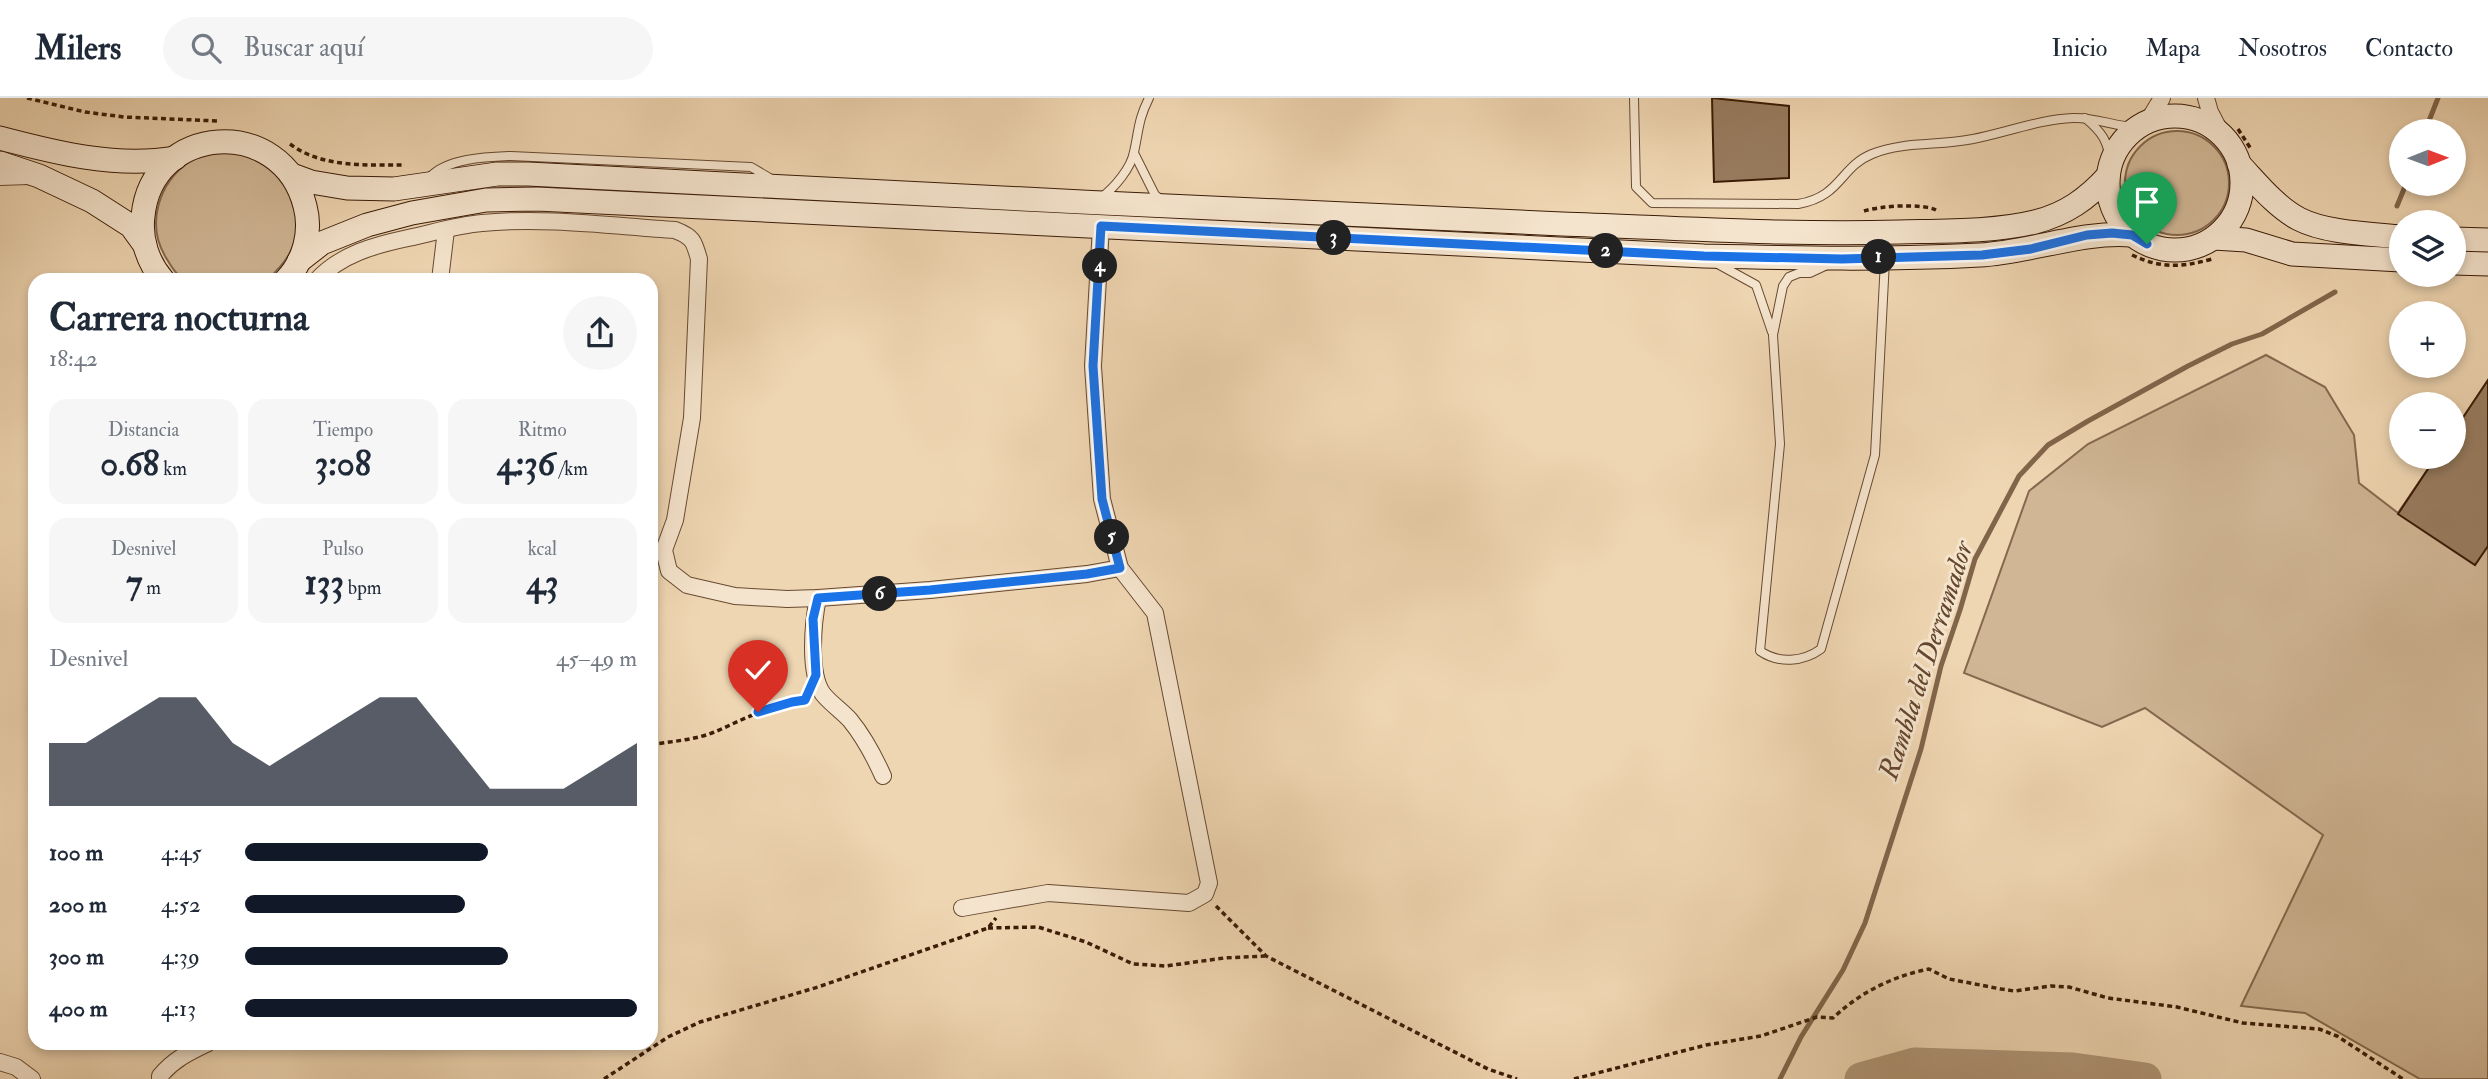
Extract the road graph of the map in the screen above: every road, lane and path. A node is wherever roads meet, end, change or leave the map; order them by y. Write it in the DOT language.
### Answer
graph roads {
  1 [pos="1149,98"];
  2 [pos="1634,98"];
  3 [pos="2162,98"];
  4 [pos="2206,98"];
  5 [pos="2085,118"];
  6 [pos="2142,124"];
  7 [pos="2222,135"];
  8 [pos="0,138"];
  9 [pos="1134,153"];
  10 [pos="175,158"];
  11 [pos="0,163"];
  12 [pos="2239,164"];
  13 [pos="2109,170"];
  14 [pos="292,175"];
  15 [pos="39,176"];
  16 [pos="0,177"];
  17 [pos="1096,201"];
  18 [pos="1167,205"];
  19 [pos="1101,226"];
  20 [pos="446,230"];
  21 [pos="2389,236"];
  22 [pos="2466,239"];
  23 [pos="2488,240"];
  24 [pos="2129,244"];
  25 [pos="144,245"];
  26 [pos="2215,248"];
  27 [pos="1704,256"];
  28 [pos="1885,257"];
  29 [pos="1842,259"];
  30 [pos="2389,259"];
  31 [pos="299,261"];
  32 [pos="2466,263"];
  33 [pos="2488,264"];
  34 [pos="158,273"];
  35 [pos="291,273"];
  36 [pos="324,273"];
  37 [pos="441,273"];
  38 [pos="1773,335"];
  39 [pos="1120,568"];
  40 [pos="818,598"];
  41 [pos="816,675"];
  42 [pos="658,744"];
  43 [pos="883,776"];
  44 [pos="1205,894"];
  45 [pos="1009,899"];
  46 [pos="962,908"];
  47 [pos="988,928"];
  48 [pos="1266,956"];
  49 [pos="658,1044"];
  50 [pos="193,1050"];
  51 [pos="648,1050"];
  52 [pos="0,1062"];
  53 [pos="32,1079"];
  54 [pos="160,1079"];
  55 [pos="604,1079"];
  56 [pos="1517,1079"];
  57 [pos="1574,1079"];
  58 [pos="2403,1079"];
  1 -- 9 [label="lane"];
  2 -- 5 [label="lane"];
  3 -- 6 [label="street"];
  4 -- 7 [label="street"];
  5 -- 6 [label="lane"];
  5 -- 13 [label="lane"];
  6 -- 7 [label="street"];
  6 -- 13 [label="street"];
  7 -- 12 [label="street"];
  8 -- 10 [label="street"];
  9 -- 17 [label="lane"];
  9 -- 18 [label="lane"];
  10 -- 14 [label="street"];
  10 -- 25 [label="street"];
  11 -- 15 [label="street"];
  12 -- 21 [label="street"];
  12 -- 26 [label="street"];
  13 -- 18 [label="street"];
  13 -- 24 [label="street"];
  14 -- 17 [label="street"];
  14 -- 31 [label="street"];
  15 -- 16 [label="street"];
  15 -- 25 [label="street"];
  17 -- 18 [label="street"];
  19 -- 27 [label="street"];
  19 -- 31 [label="street"];
  19 -- 39 [label="street"];
  20 -- 36 [label="street"];
  20 -- 37 [label="street"];
  20 -- 40 [label="street"];
  22 -- 23 [label="street"];
  24 -- 26 [label="street"];
  24 -- 26 [label="path"];
  24 -- 28 [label="street"];
  25 -- 34 [label="street"];
  26 -- 30 [label="street"];
  27 -- 29 [label="street"];
  27 -- 38 [label="lane"];
  28 -- 29 [label="street"];
  28 -- 38 [label="lane"];
  29 -- 38 [label="lane"];
  31 -- 35 [label="street"];
  32 -- 33 [label="street"];
  39 -- 40 [label="street"];
  39 -- 44 [label="street"];
  40 -- 41 [label="street"];
  41 -- 42 [label="path"];
  41 -- 43 [label="street"];
  44 -- 45 [label="street"];
  44 -- 48 [label="path"];
  45 -- 46 [label="street"];
  45 -- 47 [label="path"];
  47 -- 48 [label="path"];
  47 -- 49 [label="path"];
  48 -- 56 [label="path"];
  50 -- 54 [label="street"];
  51 -- 55 [label="path"];
  52 -- 53 [label="street"];
  57 -- 58 [label="path"];
}
